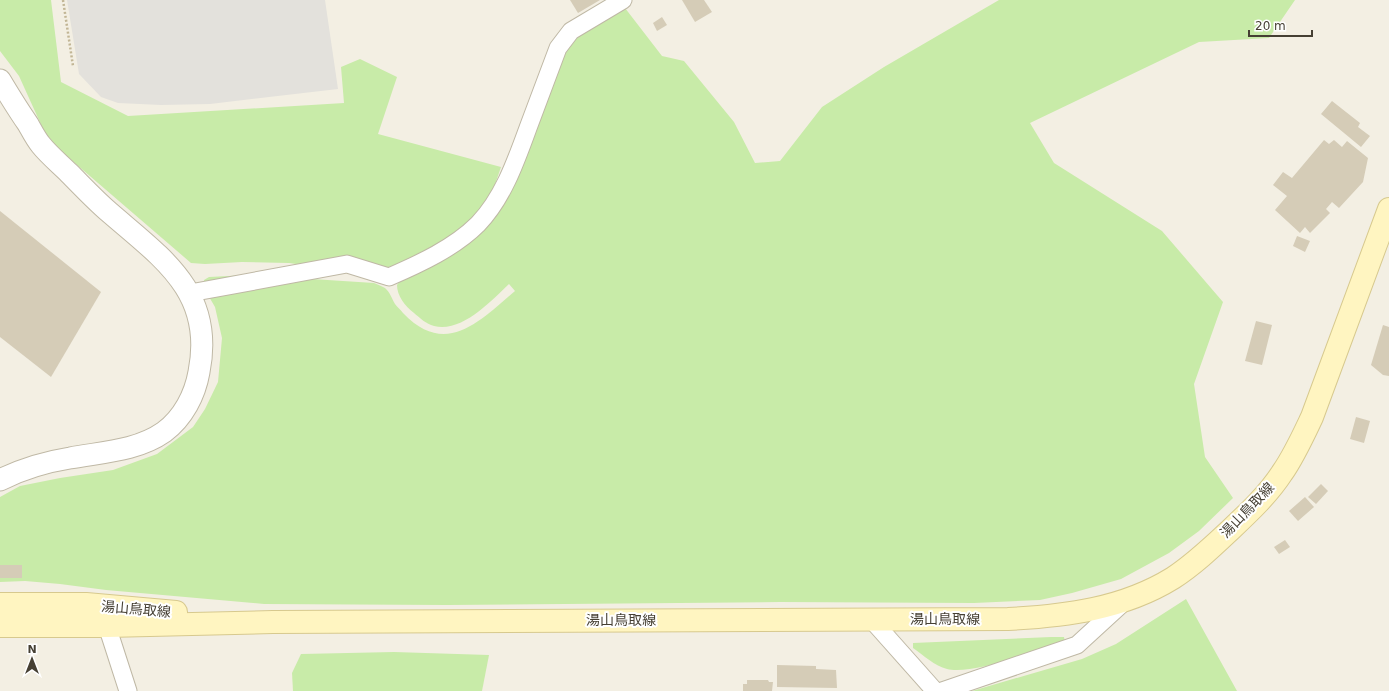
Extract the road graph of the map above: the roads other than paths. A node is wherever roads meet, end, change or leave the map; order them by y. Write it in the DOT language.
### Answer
graph roads {
  1 [pos="623,0"];
  2 [pos="0,80"];
  3 [pos="1389,209"];
  4 [pos="190,294"];
  5 [pos="0,480"];
  6 [pos="1128,599"];
  7 [pos="0,604"];
  8 [pos="871,619"];
  9 [pos="272,622"];
  10 [pos="0,626"];
  11 [pos="107,626"];
  12 [pos="128,691"];
  13 [pos="935,691"];
  14 [pos="942,691"];
  1 -- 4 [label="street"];
  2 -- 4 [label="street"];
  3 -- 6 [label="main road, 湯山鳥取線"];
  4 -- 5 [label="street"];
  6 -- 8 [label="main road, 湯山鳥取線"];
  6 -- 14 [label="street"];
  7 -- 9 [label="main road, 湯山鳥取線"];
  8 -- 9 [label="main road, 湯山鳥取線"];
  8 -- 13 [label="street"];
  9 -- 11 [label="main road, 湯山鳥取線"];
  10 -- 11 [label="main road, 湯山鳥取線"];
  11 -- 12 [label="street"];
}
